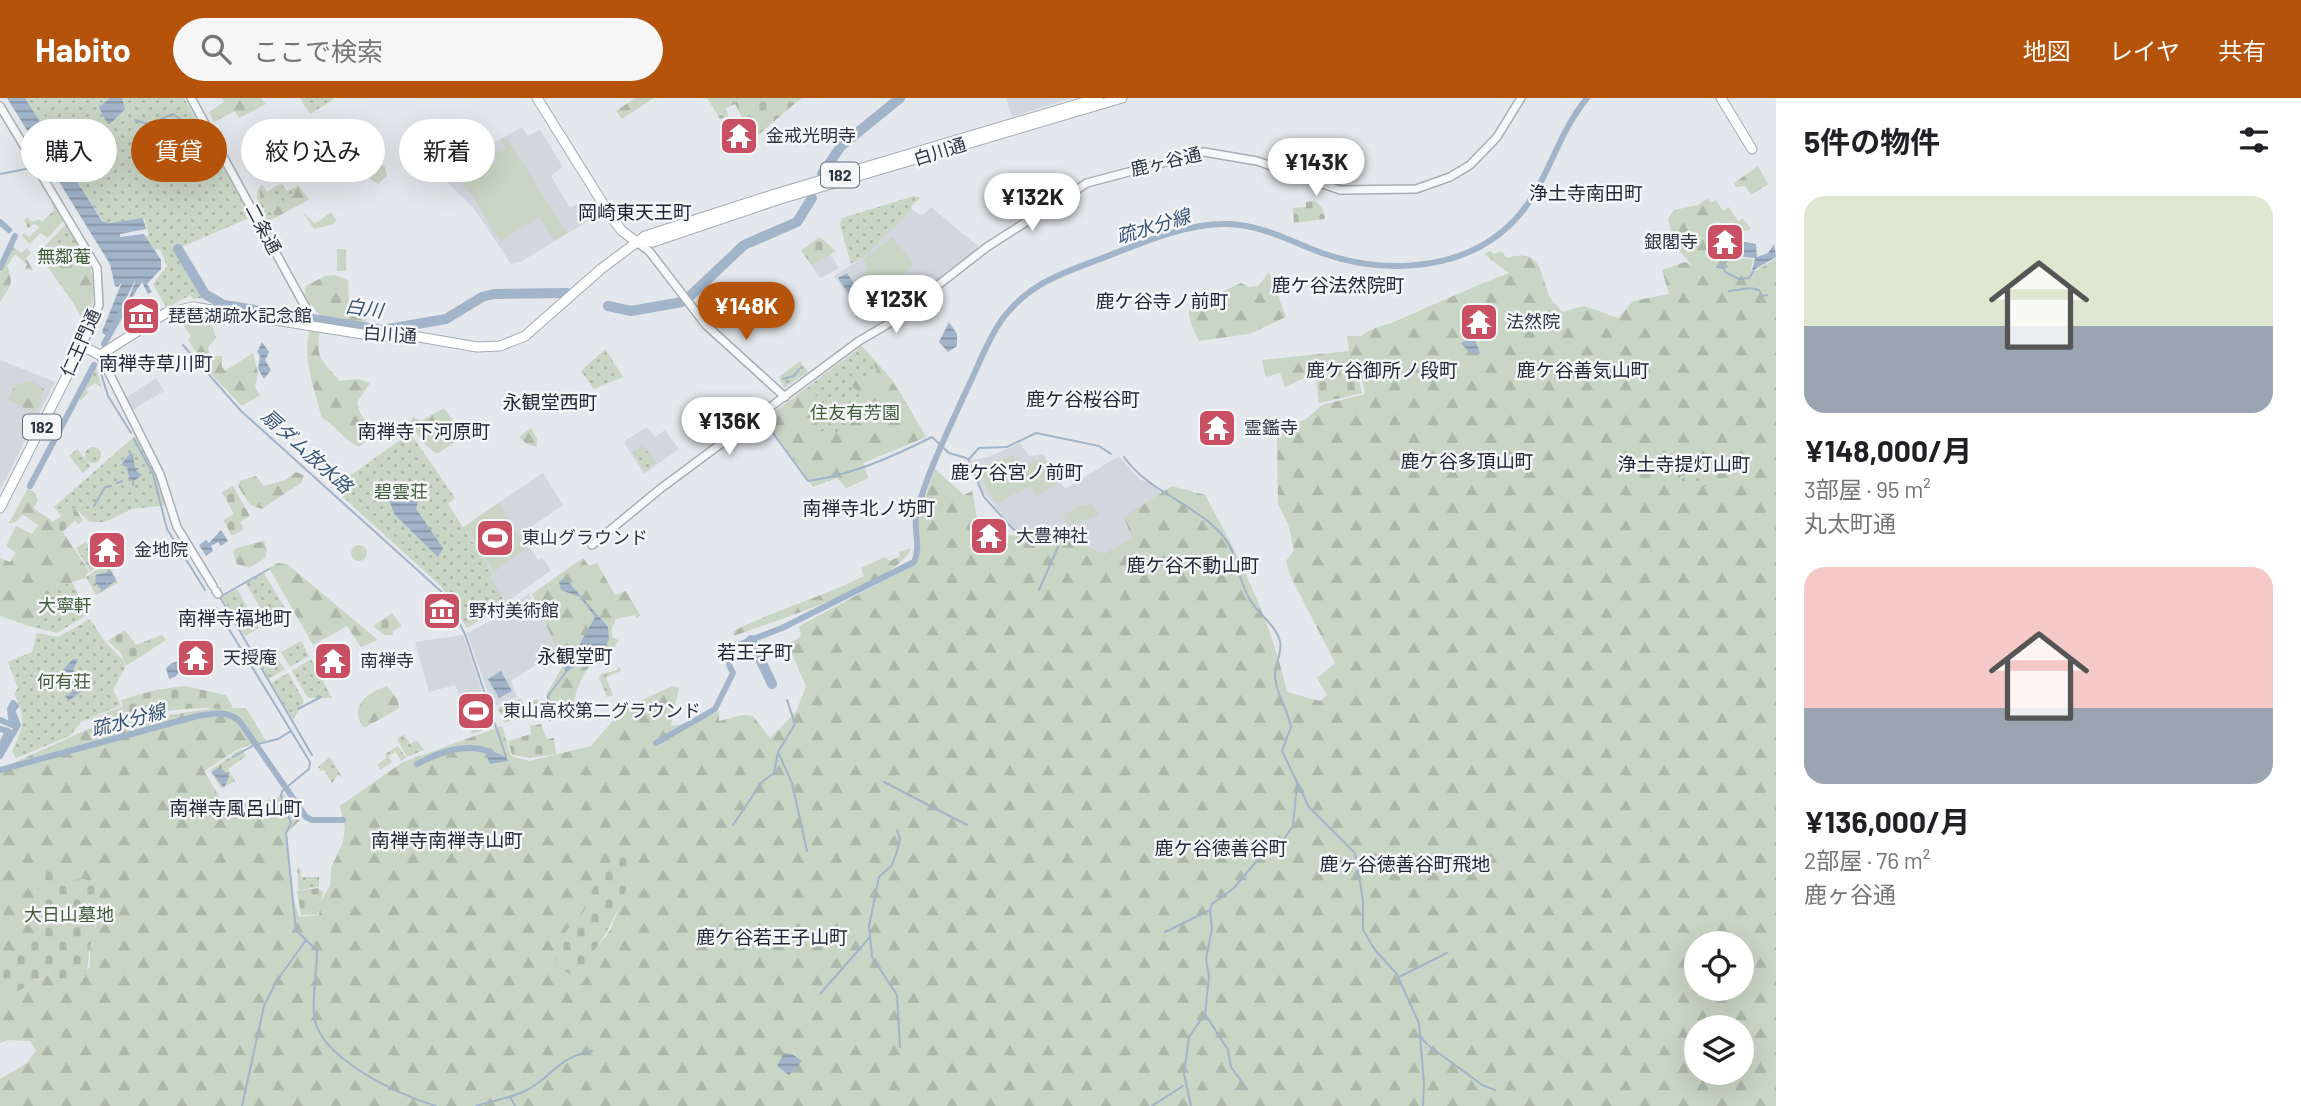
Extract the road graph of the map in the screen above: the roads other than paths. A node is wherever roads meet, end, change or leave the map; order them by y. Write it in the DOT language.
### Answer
graph roads {
  1 [pos="191,98"];
  2 [pos="537,98"];
  3 [pos="1098,98"];
  4 [pos="1122,98"];
  5 [pos="1521,98"];
  6 [pos="1721,98"];
  7 [pos="0,107"];
  8 [pos="1752,149"];
  9 [pos="638,243"];
  10 [pos="310,320"];
  11 [pos="86,348"];
  12 [pos="100,355"];
  13 [pos="785,397"];
  14 [pos="0,508"];
  15 [pos="592,545"];
  16 [pos="215,590"];
  1 -- 10 [label="street, 二条通"];
  2 -- 9 [label="main road"];
  3 -- 9 [label="main road, 白川通 / 182"];
  4 -- 9 [label="main road, 白川通 / 182"];
  5 -- 13 [label="street, 鹿ヶ谷通"];
  6 -- 8 [label="main road"];
  7 -- 11 [label="street, 仁王門通"];
  9 -- 10 [label="main road, 白川通 / 182"];
  9 -- 13 [label="street"];
  10 -- 12 [label="main road, 白川通 / 182"];
  11 -- 12 [label="main road"];
  11 -- 14 [label="main road, 仁王門通 / 182"];
  12 -- 16 [label="street"];
  13 -- 15 [label="street, 鹿ヶ谷通"];
}
